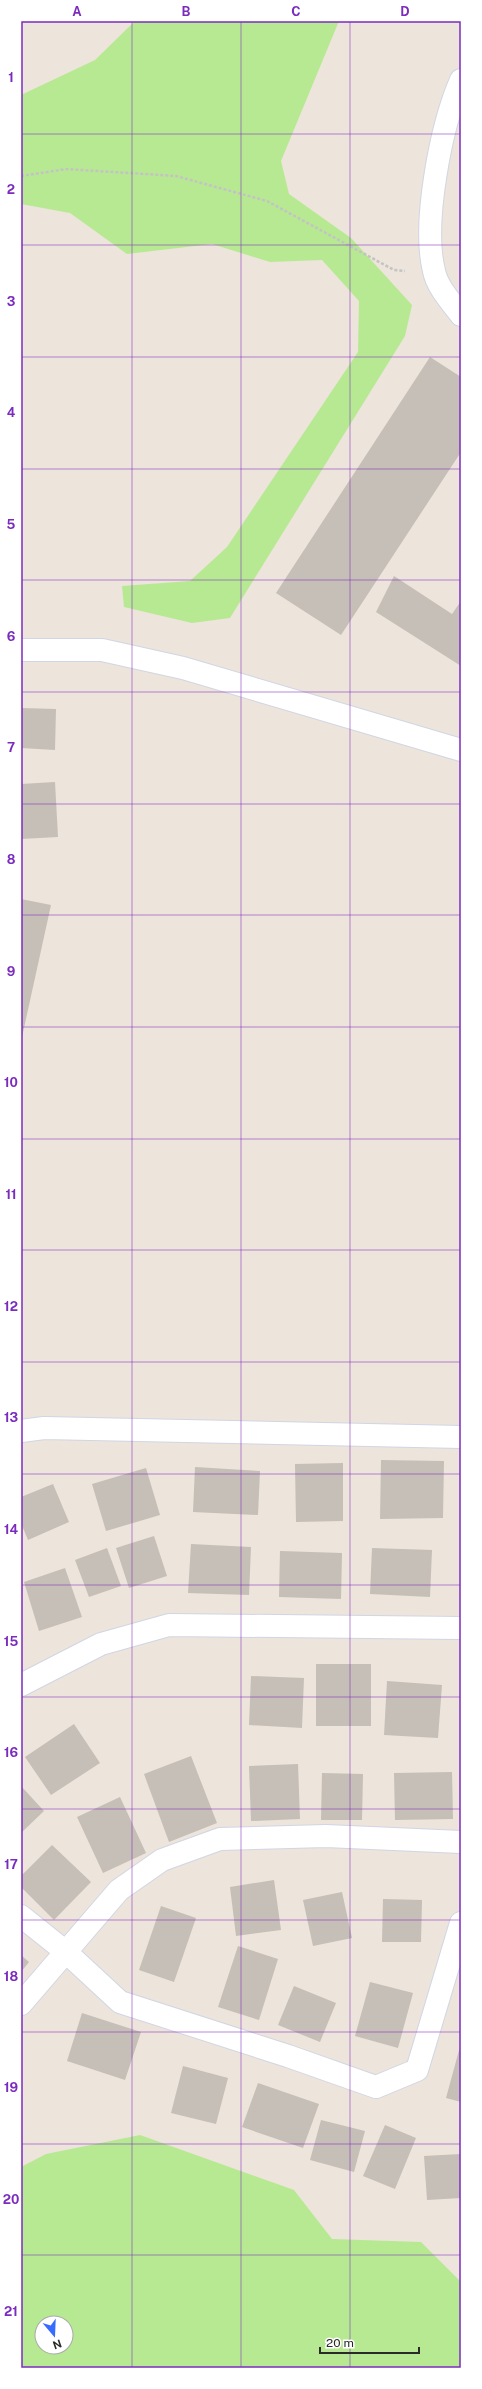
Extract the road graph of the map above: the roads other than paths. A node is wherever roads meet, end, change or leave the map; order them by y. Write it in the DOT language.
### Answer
graph roads {
  1 [pos="461,80"];
  2 [pos="461,315"];
  3 [pos="21,650"];
  4 [pos="461,750"];
  5 [pos="21,1431"];
  6 [pos="461,1437"];
  7 [pos="461,1628"];
  8 [pos="21,1685"];
  9 [pos="461,1842"];
  10 [pos="21,1916"];
  11 [pos="461,1923"];
  12 [pos="66,1952"];
  13 [pos="21,2004"];
  1 -- 2 [label="street"];
  3 -- 4 [label="street"];
  5 -- 6 [label="street"];
  7 -- 8 [label="street"];
  9 -- 12 [label="street"];
  10 -- 12 [label="street"];
  11 -- 12 [label="street"];
  12 -- 13 [label="street"];
}
